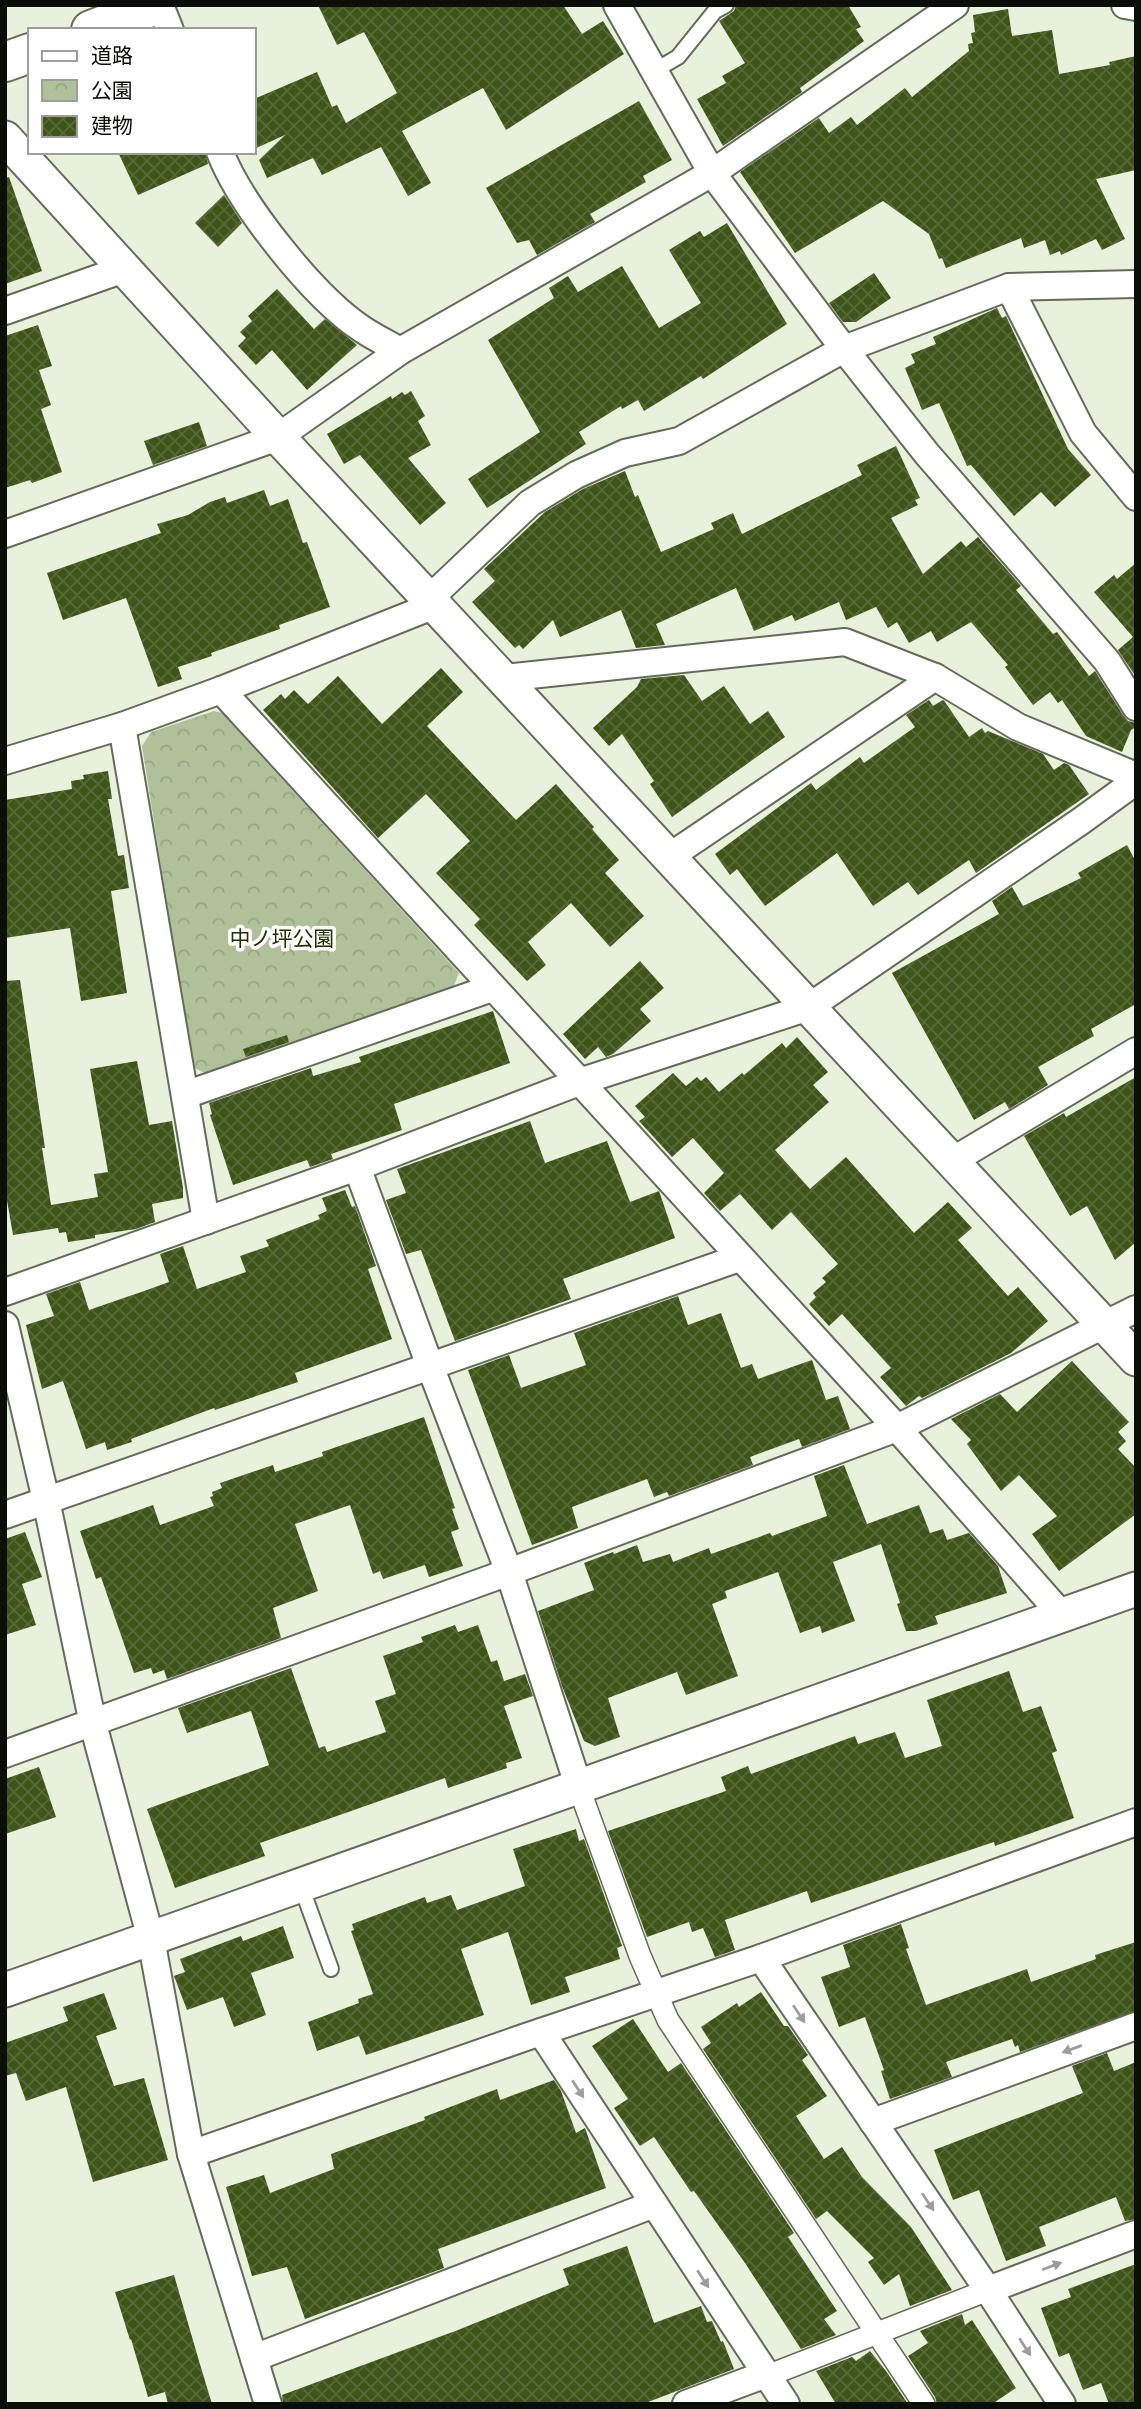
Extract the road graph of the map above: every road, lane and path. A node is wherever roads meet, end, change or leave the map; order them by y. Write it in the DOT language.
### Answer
graph roads {
  1 [pos="158,5"];
  2 [pos="617,5"];
  3 [pos="726,5"];
  4 [pos="955,5"];
  5 [pos="1125,5"];
  6 [pos="1136,7"];
  7 [pos="96,28"];
  8 [pos="169,28"];
  9 [pos="28,54"];
  10 [pos="5,62"];
  11 [pos="654,71"];
  12 [pos="5,138"];
  13 [pos="221,154"];
  14 [pos="712,173"];
  15 [pos="124,269"];
  16 [pos="1136,284"];
  17 [pos="1009,287"];
  18 [pos="5,311"];
  19 [pos="844,349"];
  20 [pos="400,351"];
  21 [pos="278,437"];
  22 [pos="1136,497"];
  23 [pos="5,534"];
  24 [pos="432,602"];
  25 [pos="935,677"];
  26 [pos="503,678"];
  27 [pos="220,690"];
  28 [pos="1136,706"];
  29 [pos="122,726"];
  30 [pos="5,761"];
  31 [pos="1136,778"];
  32 [pos="669,857"];
  33 [pos="492,988"];
  34 [pos="809,1007"];
  35 [pos="1136,1051"];
  36 [pos="579,1082"];
  37 [pos="185,1095"];
  38 [pos="952,1161"];
  39 [pos="357,1167"];
  40 [pos="206,1221"];
  41 [pos="739,1258"];
  42 [pos="5,1292"];
  43 [pos="1136,1309"];
  44 [pos="5,1325"];
  45 [pos="1105,1325"];
  46 [pos="1136,1359"];
  47 [pos="430,1366"];
  48 [pos="897,1428"];
  49 [pos="46,1500"];
  50 [pos="5,1515"];
  51 [pos="509,1572"];
  52 [pos="1136,1589"];
  53 [pos="1062,1615"];
  54 [pos="93,1724"];
  55 [pos="5,1754"];
  56 [pos="579,1788"];
  57 [pos="1136,1822"];
  58 [pos="301,1886"];
  59 [pos="151,1939"];
  60 [pos="761,1958"];
  61 [pos="331,1969"];
  62 [pos="5,1990"];
  63 [pos="657,1993"];
  64 [pos="1136,2026"];
  65 [pos="541,2032"];
  66 [pos="873,2122"];
  67 [pos="191,2154"];
  68 [pos="654,2204"];
  69 [pos="1136,2234"];
  70 [pos="988,2290"];
  71 [pos="878,2334"];
  72 [pos="254,2358"];
  73 [pos="766,2375"];
  74 [pos="268,2404"];
  75 [pos="686,2404"];
  76 [pos="786,2404"];
  77 [pos="924,2404"];
  78 [pos="1062,2404"];
  1 -- 7 [label="main road"];
  1 -- 8 [label="street"];
  2 -- 11 [label="street"];
  3 -- 11 [label="lane"];
  4 -- 14 [label="street"];
  5 -- 6 [label="street"];
  9 -- 10 [label="main road"];
  11 -- 14 [label="street"];
  12 -- 15 [label="street"];
  13 -- 20 [label="street"];
  14 -- 19 [label="street"];
  14 -- 20 [label="street"];
  15 -- 18 [label="street"];
  15 -- 21 [label="street"];
  16 -- 17 [label="street"];
  17 -- 19 [label="street"];
  17 -- 22 [label="street"];
  19 -- 24 [label="street"];
  19 -- 28 [label="street"];
  20 -- 21 [label="street"];
  21 -- 23 [label="street"];
  21 -- 24 [label="street"];
  24 -- 26 [label="street"];
  24 -- 27 [label="street"];
  25 -- 26 [label="street"];
  25 -- 31 [label="street"];
  25 -- 32 [label="street"];
  26 -- 32 [label="street"];
  27 -- 29 [label="street"];
  27 -- 33 [label="street"];
  29 -- 30 [label="street"];
  29 -- 37 [label="street"];
  31 -- 34 [label="street"];
  32 -- 34 [label="street"];
  33 -- 36 [label="street"];
  33 -- 37 [label="street"];
  34 -- 36 [label="street"];
  34 -- 38 [label="street"];
  35 -- 38 [label="street"];
  36 -- 39 [label="street"];
  36 -- 41 [label="street"];
  37 -- 40 [label="street"];
  38 -- 45 [label="street"];
  39 -- 40 [label="street"];
  39 -- 47 [label="street"];
  40 -- 42 [label="street"];
  41 -- 47 [label="street"];
  41 -- 48 [label="street"];
  43 -- 45 [label="street"];
  44 -- 49 [label="street"];
  45 -- 46 [label="street"];
  45 -- 48 [label="street"];
  47 -- 49 [label="street"];
  47 -- 51 [label="street"];
  48 -- 51 [label="street"];
  48 -- 53 [label="street"];
  49 -- 50 [label="street"];
  49 -- 54 [label="street"];
  51 -- 54 [label="street"];
  51 -- 56 [label="street"];
  52 -- 53 [label="street"];
  53 -- 56 [label="street"];
  54 -- 55 [label="street"];
  54 -- 59 [label="street"];
  56 -- 58 [label="street"];
  56 -- 63 [label="street"];
  57 -- 60 [label="street"];
  58 -- 59 [label="street"];
  58 -- 61 [label="lane"];
  59 -- 62 [label="street"];
  59 -- 67 [label="street"];
  60 -- 63 [label="street"];
  60 -- 66 [label="street, one-way"];
  63 -- 65 [label="street"];
  63 -- 71 [label="street"];
  64 -- 66 [label="street, one-way"];
  65 -- 67 [label="street"];
  65 -- 68 [label="street, one-way"];
  66 -- 70 [label="street, one-way"];
  67 -- 72 [label="street"];
  68 -- 72 [label="street"];
  68 -- 73 [label="street, one-way"];
  70 -- 69 [label="street, one-way"];
  70 -- 71 [label="street"];
  70 -- 78 [label="street, one-way"];
  71 -- 73 [label="street"];
  71 -- 77 [label="street"];
  72 -- 74 [label="street"];
  73 -- 75 [label="street"];
  73 -- 76 [label="street"];
}
